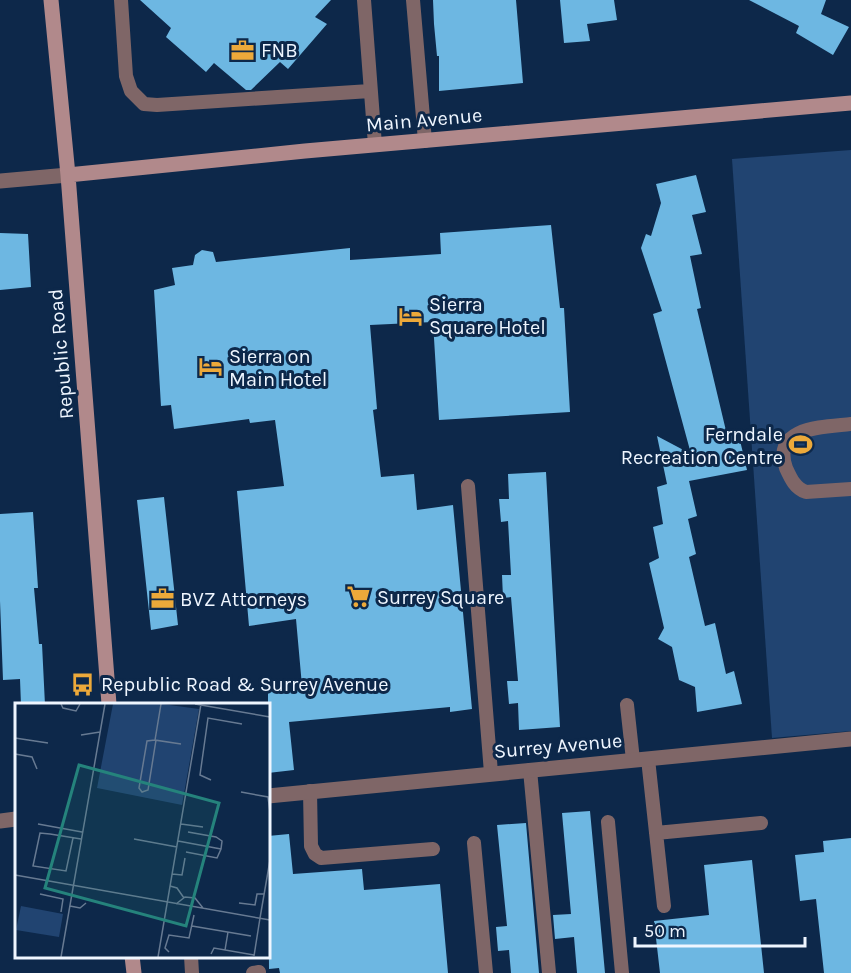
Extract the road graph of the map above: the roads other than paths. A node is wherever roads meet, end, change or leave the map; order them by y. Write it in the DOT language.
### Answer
graph roads {
  1 [pos="51,0"];
  2 [pos="122,0"];
  3 [pos="364,0"];
  4 [pos="413,0"];
  5 [pos="370,91"];
  6 [pos="851,103"];
  7 [pos="425,141"];
  8 [pos="375,145"];
  9 [pos="68,175"];
  10 [pos="0,181"];
  11 [pos="851,424"];
  12 [pos="468,486"];
  13 [pos="851,489"];
  14 [pos="109,703"];
  15 [pos="627,705"];
  16 [pos="851,739"];
  17 [pos="640,760"];
  18 [pos="530,770"];
  19 [pos="491,773"];
  20 [pos="310,791"];
  21 [pos="270,796"];
  22 [pos="15,819"];
  23 [pos="0,821"];
  24 [pos="608,822"];
  25 [pos="761,823"];
  26 [pos="656,833"];
  27 [pos="474,843"];
  28 [pos="433,849"];
  29 [pos="664,906"];
  30 [pos="132,958"];
  31 [pos="191,958"];
  32 [pos="134,973"];
  33 [pos="192,973"];
  34 [pos="486,973"];
  35 [pos="549,973"];
  36 [pos="622,973"];
  1 -- 9 [label="street, Republic Road"];
  2 -- 5 [label="lane"];
  3 -- 5 [label="lane"];
  4 -- 7 [label="lane"];
  5 -- 8 [label="lane"];
  6 -- 7 [label="street, Main Avenue"];
  7 -- 8 [label="street, Main Avenue"];
  8 -- 9 [label="street, Main Avenue"];
  9 -- 10 [label="street, Main Avenue"];
  9 -- 14 [label="street, Republic Road"];
  11 -- 13 [label="lane"];
  12 -- 19 [label="lane"];
  15 -- 17 [label="lane"];
  16 -- 17 [label="street, Surrey Avenue"];
  17 -- 18 [label="street, Surrey Avenue"];
  17 -- 26 [label="lane"];
  18 -- 19 [label="street, Surrey Avenue"];
  18 -- 35 [label="lane"];
  19 -- 20 [label="street, Surrey Avenue"];
  20 -- 21 [label="street, Surrey Avenue"];
  20 -- 28 [label="lane"];
  22 -- 23 [label="street"];
  24 -- 36 [label="lane"];
  25 -- 26 [label="lane"];
  26 -- 29 [label="lane"];
  27 -- 34 [label="lane"];
  30 -- 32 [label="street"];
  31 -- 33 [label="lane"];
}
